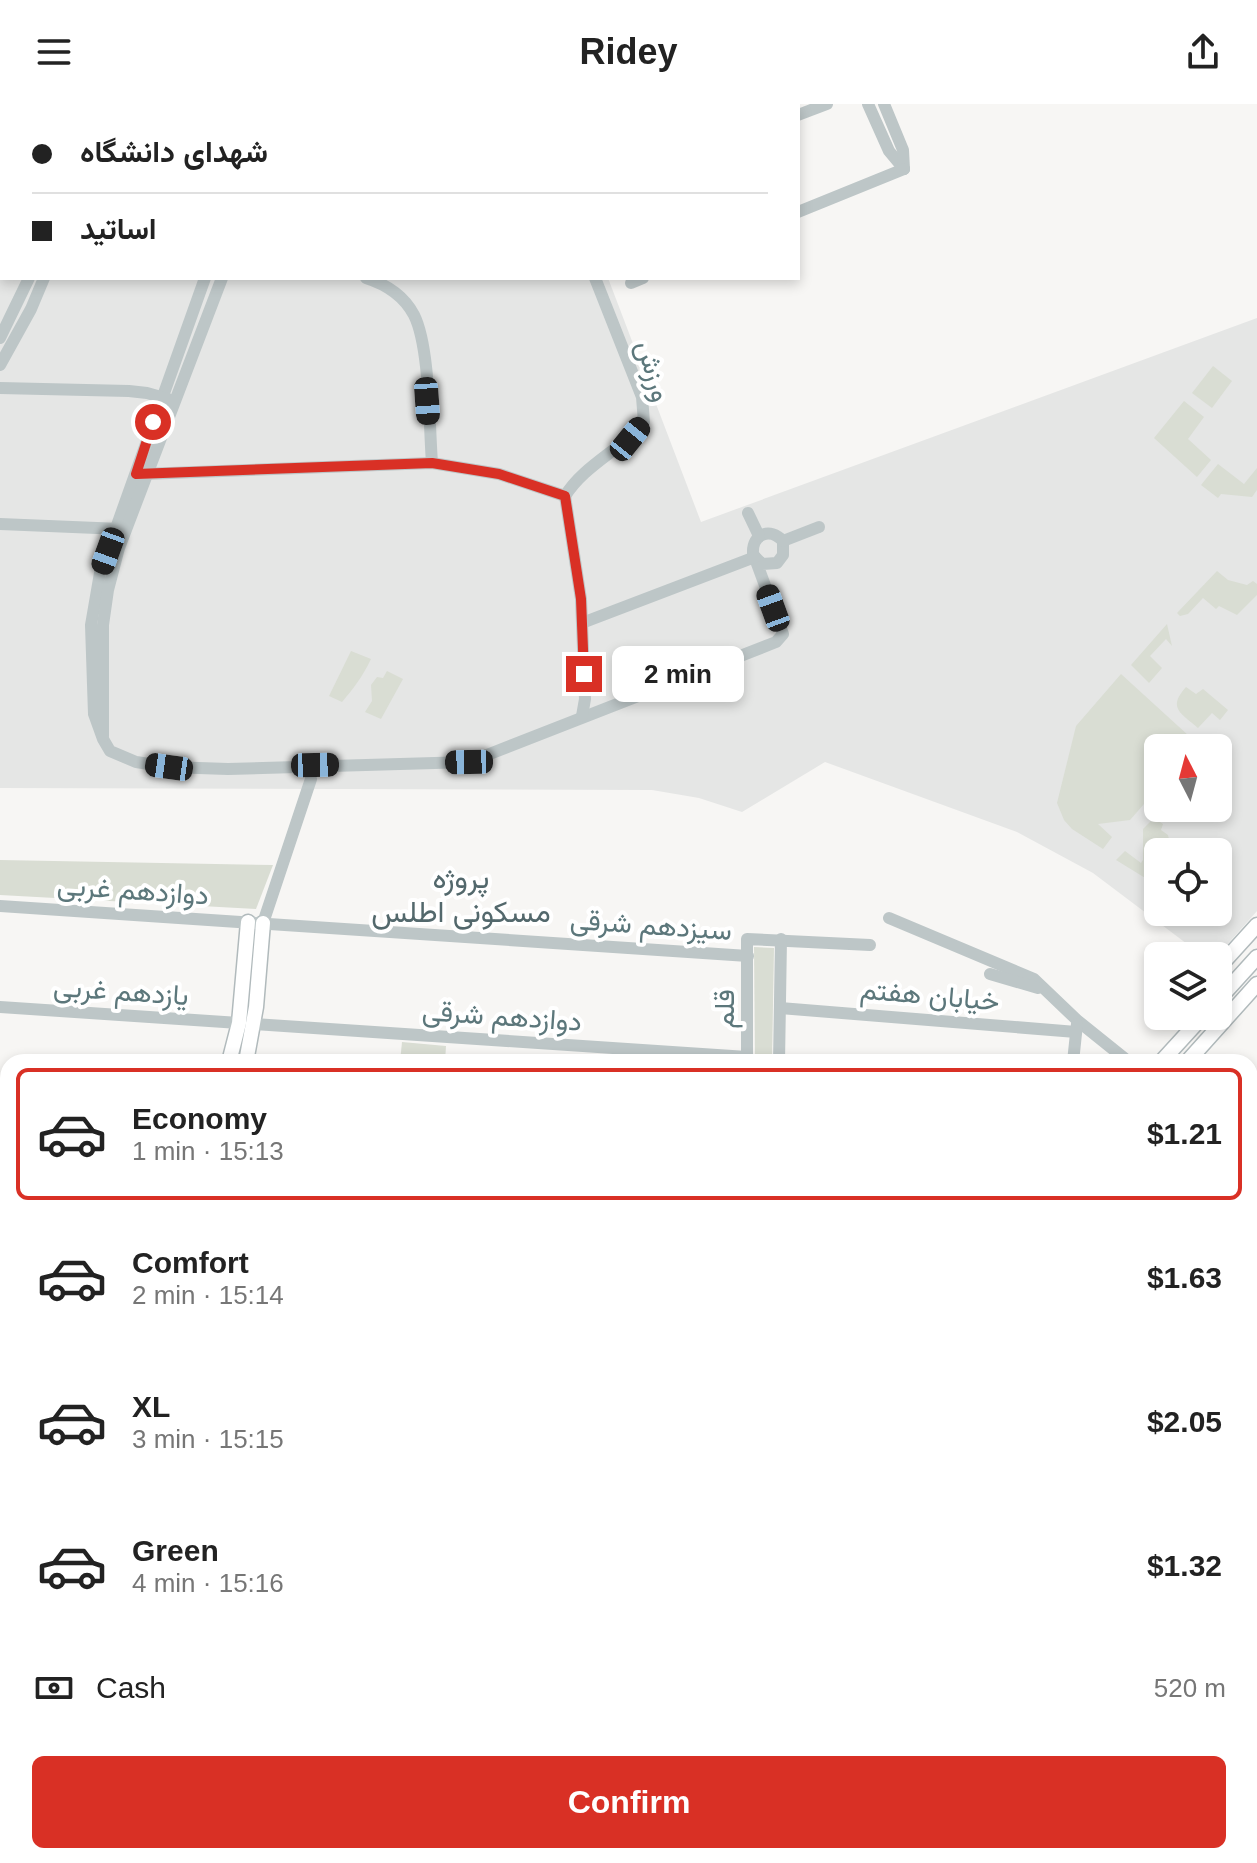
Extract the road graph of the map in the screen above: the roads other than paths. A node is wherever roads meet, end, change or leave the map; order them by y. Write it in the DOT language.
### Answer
graph roads {
  1 [pos="827,104"];
  2 [pos="868,104"];
  3 [pos="884,104"];
  4 [pos="800,114"];
  5 [pos="904,169"];
  6 [pos="800,211"];
  7 [pos="28,280"];
  8 [pos="43,280"];
  9 [pos="204,280"];
  10 [pos="221,280"];
  11 [pos="373,280"];
  12 [pos="596,280"];
  13 [pos="0,338"];
  14 [pos="0,365"];
  15 [pos="0,388"];
  16 [pos="162,397"];
  17 [pos="176,403"];
  18 [pos="432,463"];
  19 [pos="142,474"];
  20 [pos="565,496"];
  21 [pos="748,513"];
  22 [pos="0,524"];
  23 [pos="819,527"];
  24 [pos="121,529"];
  25 [pos="759,536"];
  26 [pos="783,541"];
  27 [pos="755,557"];
  28 [pos="582,623"];
  29 [pos="582,716"];
  30 [pos="311,779"];
  31 [pos="0,906"];
  32 [pos="889,918"];
  33 [pos="255,922"];
  34 [pos="1257,925"];
  35 [pos="781,939"];
  36 [pos="870,945"];
  37 [pos="1232,953"];
  38 [pos="748,956"];
  39 [pos="1257,957"];
  40 [pos="990,974"];
  41 [pos="1257,984"];
  42 [pos="1232,985"];
  43 [pos="1045,990"];
  44 [pos="0,1007"];
  45 [pos="780,1008"];
  46 [pos="246,1024"];
  47 [pos="1077,1026"];
  48 [pos="1191,1030"];
  49 [pos="233,1054"];
  50 [pos="246,1054"];
  51 [pos="675,1054"];
  52 [pos="747,1054"];
  53 [pos="779,1054"];
  54 [pos="1074,1054"];
  55 [pos="1117,1054"];
  56 [pos="1174,1054"];
  57 [pos="1194,1054"];
  1 -- 4 [label="street"];
  2 -- 5 [label="street"];
  3 -- 5 [label="street"];
  5 -- 6 [label="street"];
  7 -- 13 [label="street"];
  8 -- 14 [label="street"];
  9 -- 16 [label="street"];
  10 -- 17 [label="street"];
  11 -- 18 [label="street"];
  12 -- 20 [label="street, ورزش"];
  15 -- 16 [label="street"];
  16 -- 17 [label="street"];
  16 -- 19 [label="street"];
  17 -- 19 [label="street"];
  18 -- 19 [label="street"];
  18 -- 20 [label="street"];
  19 -- 24 [label="street"];
  20 -- 28 [label="street"];
  21 -- 25 [label="street"];
  22 -- 24 [label="street"];
  23 -- 26 [label="street"];
  24 -- 29 [label="street"];
  25 -- 26 [label="street"];
  25 -- 27 [label="street"];
  26 -- 27 [label="street"];
  27 -- 28 [label="street"];
  27 -- 29 [label="street"];
  28 -- 29 [label="street"];
  30 -- 33 [label="street"];
  31 -- 33 [label="street, دوازدهم غربی"];
  32 -- 43 [label="street"];
  33 -- 38 [label="street, سیزدهم شرقی"];
  33 -- 46 [label="main road"];
  34 -- 37 [label="main road"];
  35 -- 36 [label="street"];
  35 -- 38 [label="street"];
  35 -- 45 [label="street"];
  38 -- 52 [label="street, قلم"];
  39 -- 42 [label="main road"];
  40 -- 43 [label="street"];
  41 -- 57 [label="main road"];
  43 -- 47 [label="street"];
  44 -- 46 [label="street, یازدهم غربی"];
  45 -- 47 [label="street, خیابان هفتم"];
  45 -- 53 [label="street"];
  46 -- 49 [label="main road"];
  46 -- 50 [label="main road"];
  46 -- 51 [label="street, دوازدهم شرقی"];
  47 -- 54 [label="street"];
  47 -- 55 [label="street"];
  48 -- 56 [label="main road"];
}
